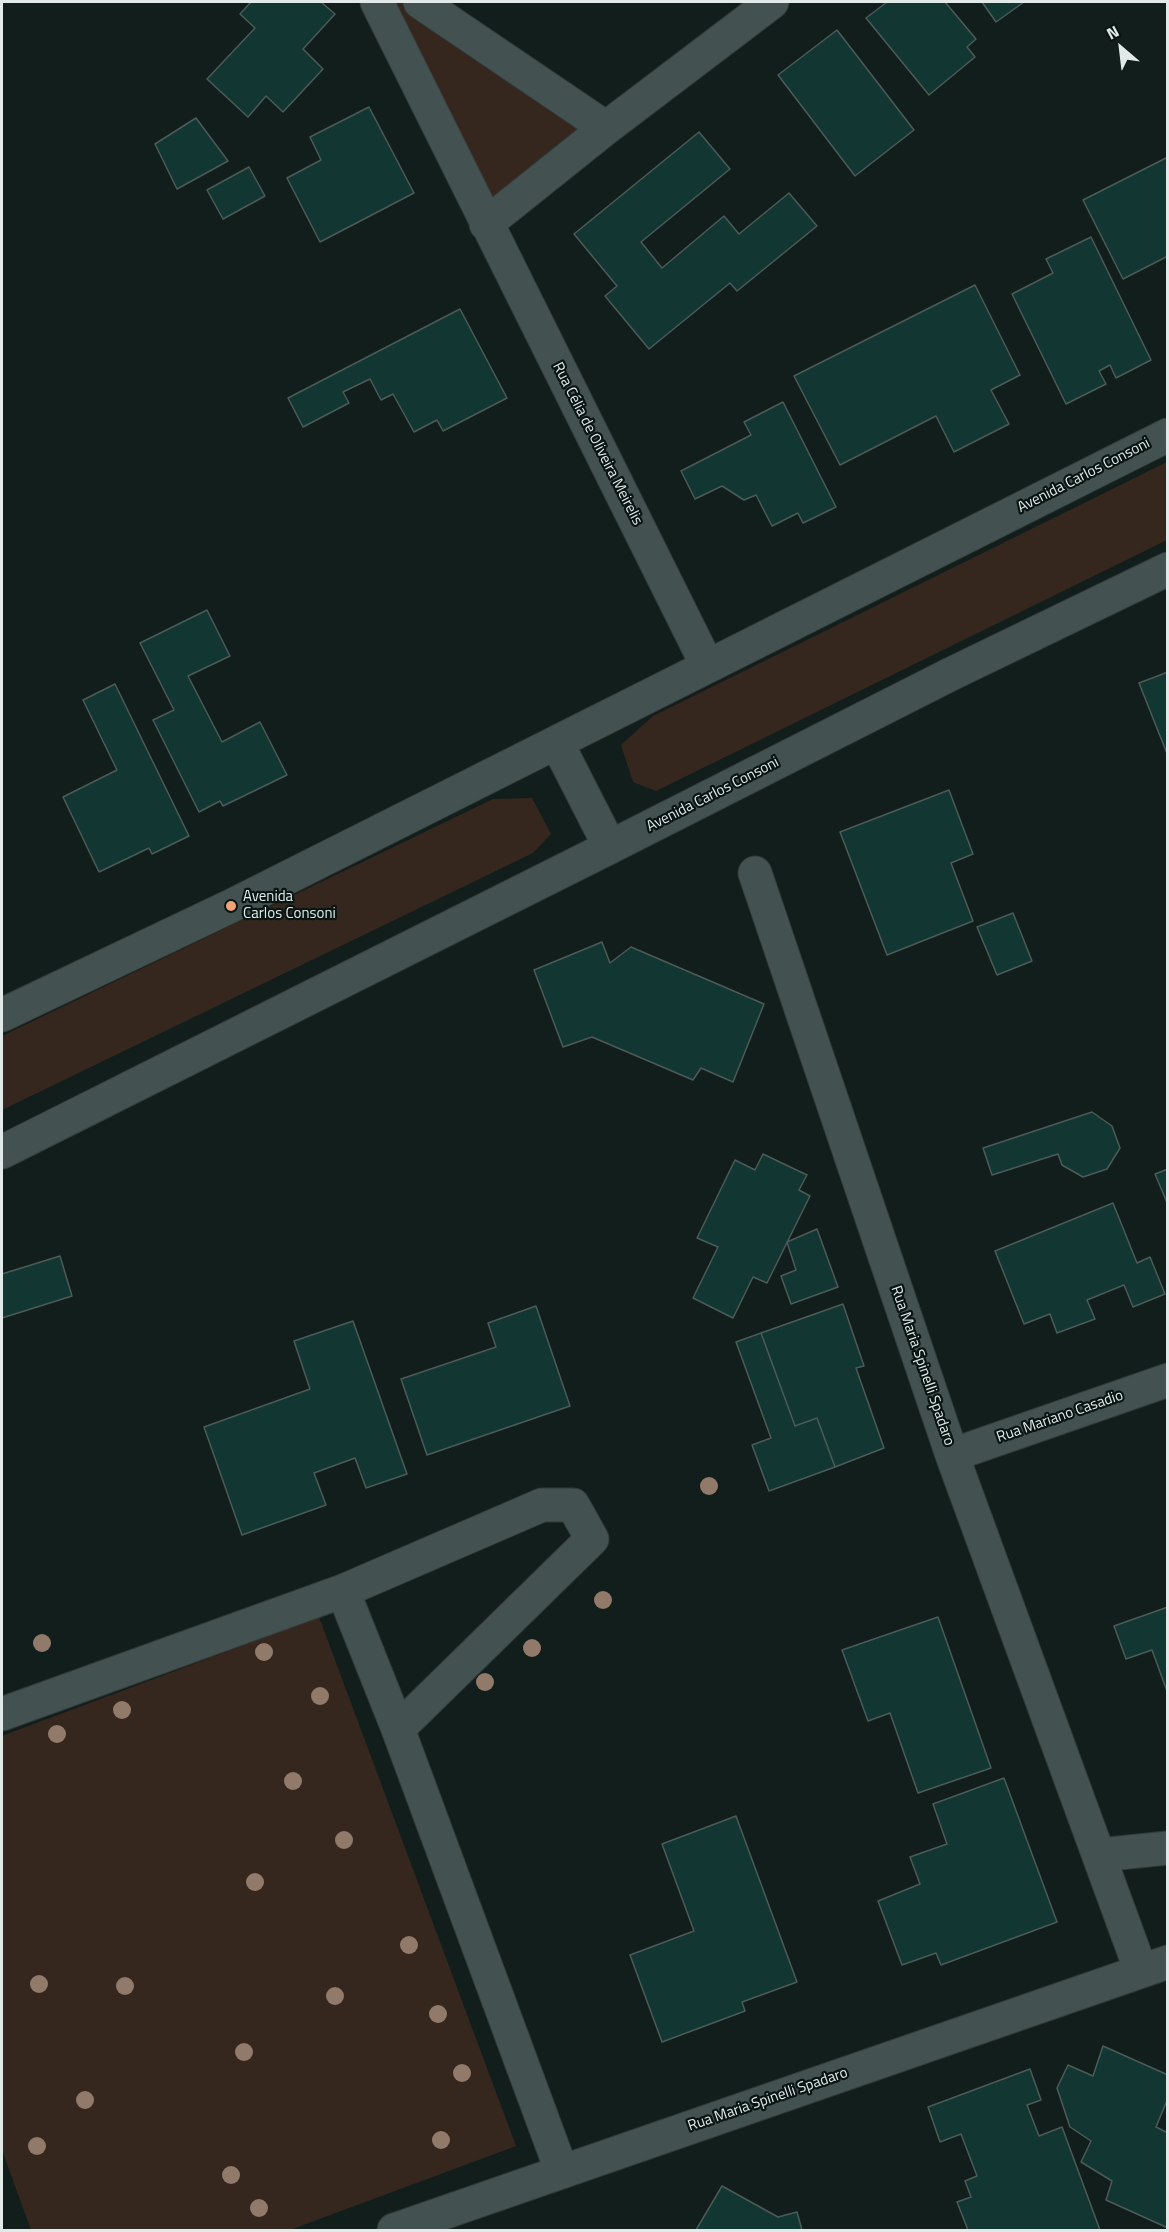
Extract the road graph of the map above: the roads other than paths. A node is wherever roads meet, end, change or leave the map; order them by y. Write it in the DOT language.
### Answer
graph roads {
  1 [pos="376,2"];
  2 [pos="420,2"];
  3 [pos="772,2"];
  4 [pos="606,128"];
  5 [pos="486,224"];
  6 [pos="1167,435"];
  7 [pos="1167,569"];
  8 [pos="707,665"];
  9 [pos="557,743"];
  10 [pos="610,847"];
  11 [pos="755,873"];
  12 [pos="2,1015"];
  13 [pos="2,1152"];
  14 [pos="1167,1380"];
  15 [pos="952,1455"];
  16 [pos="343,1591"];
  17 [pos="2,1714"];
  18 [pos="398,1729"];
  19 [pos="1167,1848"];
  20 [pos="1099,1855"];
  21 [pos="1154,1967"];
  22 [pos="562,2172"];
  23 [pos="394,2230"];
  1 -- 5 [label="street, Rua Célia de Oliveira Meirelis"];
  2 -- 4 [label="street"];
  3 -- 4 [label="street"];
  4 -- 5 [label="street"];
  5 -- 8 [label="street, Rua Célia de Oliveira Meirelis"];
  6 -- 8 [label="street, Avenida Carlos Consoni"];
  7 -- 10 [label="street, Avenida Carlos Consoni"];
  8 -- 9 [label="street, Avenida Carlos Consoni"];
  9 -- 10 [label="street"];
  9 -- 12 [label="street, Avenida Carlos Consoni"];
  10 -- 13 [label="street, Avenida Carlos Consoni"];
  11 -- 15 [label="street, Rua Maria Spinelli Spadaro"];
  14 -- 15 [label="street, Rua Mariano Casadio"];
  15 -- 20 [label="street, Rua Maria Spinelli Spadaro"];
  16 -- 17 [label="street"];
  16 -- 18 [label="street"];
  16 -- 18 [label="street"];
  18 -- 22 [label="street"];
  19 -- 20 [label="street"];
  20 -- 21 [label="street, Rua Maria Spinelli Spadaro"];
  21 -- 22 [label="street, Rua Maria Spinelli Spadaro"];
  22 -- 23 [label="street, Rua Maria Spinelli Spadaro"];
}
